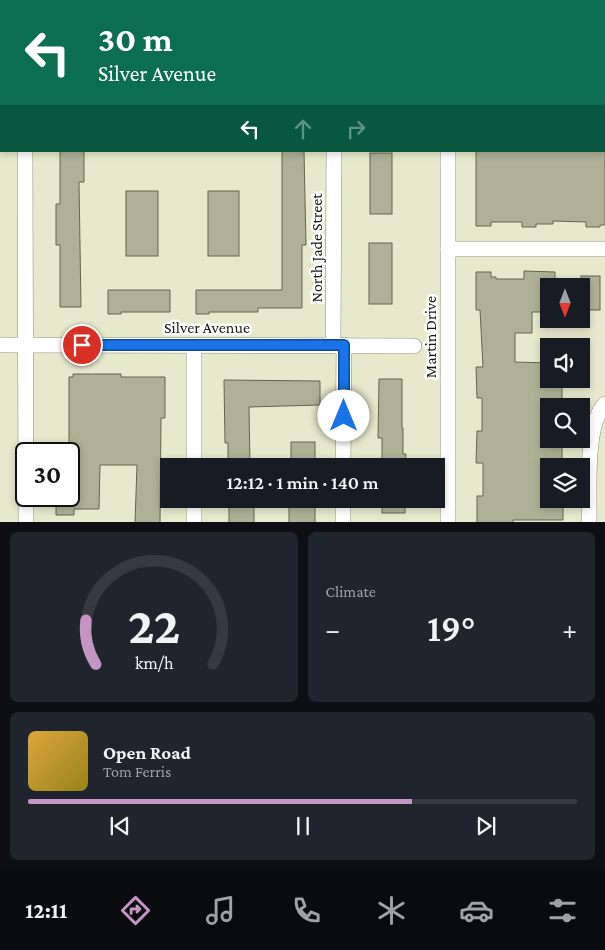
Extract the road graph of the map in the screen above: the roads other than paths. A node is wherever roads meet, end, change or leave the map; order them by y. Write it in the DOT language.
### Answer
graph roads {
  1 [pos="25,152"];
  2 [pos="334,152"];
  3 [pos="448,152"];
  4 [pos="448,249"];
  5 [pos="605,249"];
  6 [pos="0,345"];
  7 [pos="26,345"];
  8 [pos="194,345"];
  9 [pos="338,345"];
  10 [pos="414,346"];
  11 [pos="605,404"];
  12 [pos="194,458"];
  13 [pos="344,458"];
  14 [pos="194,508"];
  15 [pos="343,508"];
  16 [pos="26,522"];
  17 [pos="194,522"];
  18 [pos="343,522"];
  19 [pos="448,522"];
  20 [pos="589,522"];
  1 -- 7 [label="street"];
  2 -- 9 [label="street, North Jade Street"];
  3 -- 4 [label="street, Martin Drive"];
  4 -- 5 [label="street"];
  4 -- 19 [label="street, Martin Drive"];
  6 -- 7 [label="street, Silver Avenue"];
  7 -- 8 [label="street, Silver Avenue"];
  7 -- 16 [label="street"];
  8 -- 9 [label="street, Silver Avenue"];
  8 -- 12 [label="street"];
  9 -- 10 [label="street, Silver Avenue"];
  9 -- 13 [label="street, North Jade Street"];
  11 -- 20 [label="street"];
  14 -- 17 [label="street"];
  15 -- 18 [label="street"];
}
